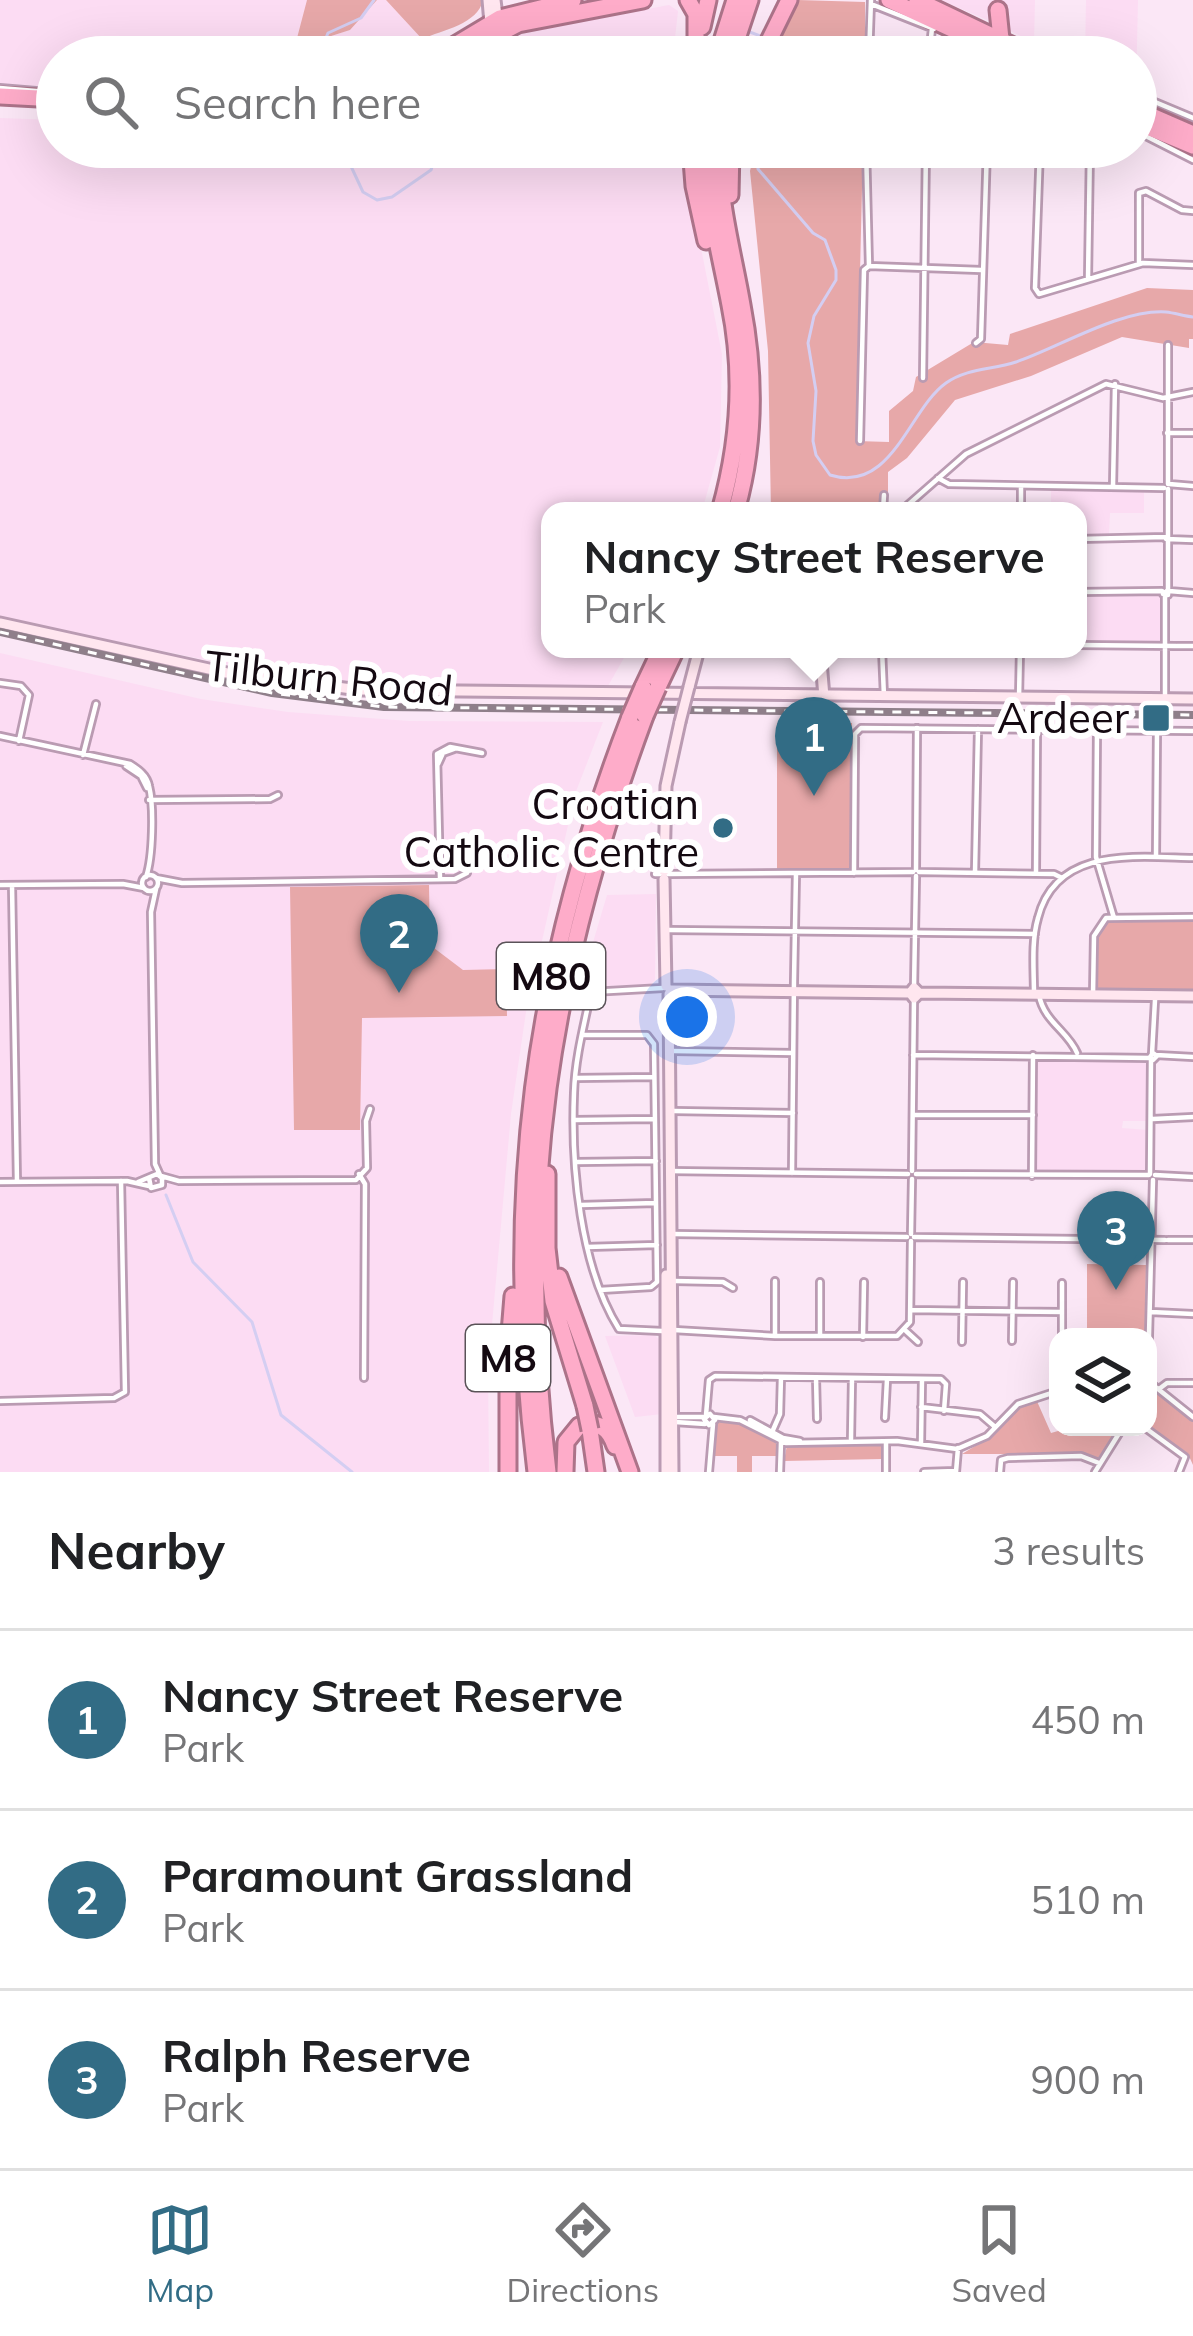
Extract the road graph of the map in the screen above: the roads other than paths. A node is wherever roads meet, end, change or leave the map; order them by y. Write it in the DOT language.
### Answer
graph roads {
  1 [pos="573,0"];
  2 [pos="644,0"];
  3 [pos="688,0"];
  4 [pos="708,0"];
  5 [pos="735,0"];
  6 [pos="750,0"];
  7 [pos="791,0"];
  8 [pos="889,0"];
  9 [pos="917,0"];
  10 [pos="871,2"];
  11 [pos="494,15"];
  12 [pos="953,16"];
  13 [pos="932,28"];
  14 [pos="698,35"];
  15 [pos="466,36"];
  16 [pos="724,36"];
  17 [pos="738,36"];
  18 [pos="772,36"];
  19 [pos="870,36"];
  20 [pos="931,36"];
  21 [pos="954,36"];
  22 [pos="964,36"];
  23 [pos="978,36"];
  24 [pos="996,36"];
  25 [pos="36,91"];
  26 [pos="6,98"];
  27 [pos="36,101"];
  28 [pos="1157,103"];
  29 [pos="1193,118"];
  30 [pos="1157,119"];
  31 [pos="1157,133"];
  32 [pos="1193,134"];
  33 [pos="1157,139"];
  34 [pos="1193,146"];
  35 [pos="1193,160"];
  36 [pos="694,168"];
  37 [pos="708,168"];
  38 [pos="721,168"];
  39 [pos="731,168"];
  40 [pos="867,168"];
  41 [pos="926,168"];
  42 [pos="984,168"];
  43 [pos="1039,168"];
  44 [pos="1090,168"];
  45 [pos="1136,183"];
  46 [pos="1141,192"];
  47 [pos="1193,211"];
  48 [pos="1138,265"];
  49 [pos="1193,265"];
  50 [pos="869,266"];
  51 [pos="923,268"];
  52 [pos="981,270"];
  53 [pos="1089,281"];
  54 [pos="743,311"];
  55 [pos="736,342"];
  56 [pos="976,343"];
  57 [pos="1168,345"];
  58 [pos="923,378"];
  59 [pos="1114,384"];
  60 [pos="1193,392"];
  61 [pos="1167,397"];
  62 [pos="1167,433"];
  63 [pos="1193,433"];
  64 [pos="860,441"];
  65 [pos="938,478"];
  66 [pos="1021,485"];
  67 [pos="1113,486"];
  68 [pos="1193,486"];
  69 [pos="1167,487"];
  70 [pos="884,495"];
  71 [pos="722,502"];
  72 [pos="739,502"];
  73 [pos="884,502"];
  74 [pos="912,502"];
  75 [pos="1021,502"];
  76 [pos="1087,539"];
  77 [pos="1166,539"];
  78 [pos="1193,540"];
  79 [pos="1087,592"];
  80 [pos="1166,592"];
  81 [pos="1193,593"];
  82 [pos="0,623"];
  83 [pos="1087,645"];
  84 [pos="1165,646"];
  85 [pos="1193,646"];
  86 [pos="659,658"];
  87 [pos="671,658"];
  88 [pos="697,658"];
  89 [pos="822,658"];
  90 [pos="882,658"];
  91 [pos="1020,658"];
  92 [pos="0,683"];
  93 [pos="827,688"];
  94 [pos="654,690"];
  95 [pos="882,693"];
  96 [pos="1019,698"];
  97 [pos="1165,699"];
  98 [pos="1193,699"];
  99 [pos="96,704"];
  100 [pos="638,716"];
  101 [pos="917,728"];
  102 [pos="978,729"];
  103 [pos="1037,729"];
  104 [pos="1097,730"];
  105 [pos="1157,730"];
  106 [pos="1193,731"];
  107 [pos="0,736"];
  108 [pos="19,740"];
  109 [pos="482,753"];
  110 [pos="83,755"];
  111 [pos="278,795"];
  112 [pos="149,796"];
  113 [pos="1156,857"];
  114 [pos="1193,858"];
  115 [pos="1096,860"];
  116 [pos="150,866"];
  117 [pos="467,873"];
  118 [pos="796,873"];
  119 [pos="854,873"];
  120 [pos="916,873"];
  121 [pos="975,873"];
  122 [pos="662,874"];
  123 [pos="1036,874"];
  124 [pos="440,878"];
  125 [pos="1062,878"];
  126 [pos="156,882"];
  127 [pos="145,883"];
  128 [pos="0,885"];
  129 [pos="12,885"];
  130 [pos="152,900"];
  131 [pos="1114,916"];
  132 [pos="1193,917"];
  133 [pos="665,930"];
  134 [pos="795,931"];
  135 [pos="915,932"];
  136 [pos="1035,934"];
  137 [pos="599,968"];
  138 [pos="596,988"];
  139 [pos="664,991"];
  140 [pos="794,992"];
  141 [pos="914,993"];
  142 [pos="1036,994"];
  143 [pos="1093,995"];
  144 [pos="1193,996"];
  145 [pos="1154,1000"];
  146 [pos="582,1035"];
  147 [pos="668,1051"];
  148 [pos="793,1053"];
  149 [pos="913,1055"];
  150 [pos="1034,1055"];
  151 [pos="1076,1056"];
  152 [pos="1152,1057"];
  153 [pos="1193,1057"];
  154 [pos="654,1076"];
  155 [pos="576,1078"];
  156 [pos="548,1099"];
  157 [pos="370,1109"];
  158 [pos="668,1111"];
  159 [pos="793,1113"];
  160 [pos="913,1115"];
  161 [pos="1033,1115"];
  162 [pos="1153,1117"];
  163 [pos="1193,1117"];
  164 [pos="655,1119"];
  165 [pos="575,1120"];
  166 [pos="656,1161"];
  167 [pos="578,1162"];
  168 [pos="155,1164"];
  169 [pos="669,1171"];
  170 [pos="792,1173"];
  171 [pos="912,1175"];
  172 [pos="1032,1175"];
  173 [pos="160,1176"];
  174 [pos="360,1177"];
  175 [pos="1152,1177"];
  176 [pos="1193,1177"];
  177 [pos="149,1180"];
  178 [pos="172,1180"];
  179 [pos="121,1181"];
  180 [pos="0,1182"];
  181 [pos="16,1182"];
  182 [pos="162,1185"];
  183 [pos="656,1203"];
  184 [pos="581,1204"];
  185 [pos="547,1209"];
  186 [pos="670,1234"];
  187 [pos="911,1237"];
  188 [pos="1151,1239"];
  189 [pos="1193,1240"];
  190 [pos="657,1245"];
  191 [pos="521,1246"];
  192 [pos="587,1247"];
  193 [pos="776,1281"];
  194 [pos="820,1282"];
  195 [pos="865,1282"];
  196 [pos="963,1282"];
  197 [pos="1012,1282"];
  198 [pos="1062,1283"];
  199 [pos="669,1285"];
  200 [pos="733,1288"];
  201 [pos="600,1290"];
  202 [pos="910,1310"];
  203 [pos="962,1311"];
  204 [pos="1012,1311"];
  205 [pos="1062,1312"];
  206 [pos="1150,1313"];
  207 [pos="1193,1313"];
  208 [pos="1062,1328"];
  209 [pos="1150,1328"];
  210 [pos="671,1330"];
  211 [pos="906,1330"];
  212 [pos="775,1336"];
  213 [pos="820,1336"];
  214 [pos="863,1336"];
  215 [pos="1012,1341"];
  216 [pos="917,1342"];
  217 [pos="962,1342"];
  218 [pos="781,1377"];
  219 [pos="364,1378"];
  220 [pos="816,1378"];
  221 [pos="852,1378"];
  222 [pos="886,1378"];
  223 [pos="922,1379"];
  224 [pos="1157,1383"];
  225 [pos="1193,1384"];
  226 [pos="1157,1386"];
  227 [pos="1049,1393"];
  228 [pos="0,1401"];
  229 [pos="921,1407"];
  230 [pos="944,1411"];
  231 [pos="1193,1417"];
  232 [pos="885,1418"];
  233 [pos="817,1419"];
  234 [pos="669,1420"];
  235 [pos="710,1420"];
  236 [pos="995,1427"];
  237 [pos="769,1431"];
  238 [pos="1118,1436"];
  239 [pos="1156,1436"];
  240 [pos="782,1441"];
  241 [pos="851,1441"];
  242 [pos="886,1441"];
  243 [pos="921,1444"];
  244 [pos="958,1448"];
  245 [pos="1044,1457"];
  246 [pos="1099,1463"];
  247 [pos="628,1471"];
  248 [pos="508,1472"];
  249 [pos="536,1472"];
  250 [pos="548,1472"];
  251 [pos="565,1472"];
  252 [pos="596,1472"];
  253 [pos="670,1472"];
  254 [pos="710,1472"];
  255 [pos="780,1472"];
  256 [pos="886,1472"];
  257 [pos="924,1472"];
  258 [pos="956,1472"];
  259 [pos="1000,1472"];
  260 [pos="1044,1472"];
  261 [pos="1095,1472"];
  262 [pos="1180,1472"];
  1 -- 11 [label="highway"];
  2 -- 11 [label="highway"];
  3 -- 14 [label="highway"];
  4 -- 14 [label="highway"];
  5 -- 16 [label="highway"];
  6 -- 17 [label="highway"];
  7 -- 18 [label="highway"];
  8 -- 22 [label="highway"];
  9 -- 12 [label="highway"];
  10 -- 13 [label="street"];
  10 -- 19 [label="street"];
  11 -- 15 [label="highway"];
  12 -- 23 [label="highway"];
  12 -- 24 [label="highway"];
  13 -- 20 [label="street"];
  13 -- 21 [label="street"];
  25 -- 26 [label="street"];
  26 -- 27 [label="highway"];
  28 -- 29 [label="street"];
  30 -- 32 [label="highway"];
  31 -- 34 [label="highway"];
  33 -- 35 [label="street"];
  36 -- 55 [label="highway"];
  37 -- 55 [label="highway"];
  38 -- 54 [label="highway"];
  39 -- 54 [label="highway"];
  40 -- 50 [label="street"];
  41 -- 51 [label="street"];
  42 -- 52 [label="street"];
  43 -- 53 [label="street"];
  44 -- 53 [label="street"];
  45 -- 46 [label="street"];
  46 -- 47 [label="street"];
  46 -- 48 [label="street"];
  48 -- 49 [label="street"];
  48 -- 53 [label="street"];
  50 -- 51 [label="street"];
  50 -- 64 [label="street"];
  51 -- 52 [label="street"];
  51 -- 58 [label="street"];
  52 -- 56 [label="street"];
  54 -- 72 [label="highway"];
  55 -- 71 [label="highway"];
  57 -- 61 [label="street"];
  59 -- 61 [label="street"];
  59 -- 65 [label="street"];
  59 -- 67 [label="street"];
  60 -- 61 [label="street"];
  61 -- 62 [label="street"];
  62 -- 63 [label="street"];
  62 -- 69 [label="street"];
  65 -- 66 [label="street"];
  65 -- 74 [label="street"];
  66 -- 67 [label="street"];
  66 -- 75 [label="street"];
  67 -- 69 [label="street"];
  68 -- 69 [label="street"];
  69 -- 77 [label="street"];
  70 -- 73 [label="street"];
  76 -- 77 [label="street"];
  77 -- 78 [label="street"];
  77 -- 80 [label="street"];
  79 -- 80 [label="street"];
  80 -- 81 [label="street"];
  80 -- 84 [label="street"];
  82 -- 94 [label="street, Tilburn Road"];
  83 -- 84 [label="street"];
  84 -- 85 [label="street"];
  84 -- 97 [label="street"];
  86 -- 94 [label="highway, M80"];
  87 -- 94 [label="highway, M80"];
  88 -- 122 [label="street, bridge"];
  89 -- 93 [label="street"];
  90 -- 95 [label="street"];
  91 -- 96 [label="street"];
  92 -- 108 [label="street"];
  93 -- 94 [label="street, Tilburn Road"];
  93 -- 95 [label="street"];
  94 -- 100 [label="highway, M80, bridge"];
  95 -- 96 [label="street"];
  96 -- 97 [label="street"];
  97 -- 98 [label="street"];
  99 -- 110 [label="street"];
  100 -- 156 [label="highway, M80"];
  100 -- 191 [label="highway, M80"];
  101 -- 102 [label="street"];
  101 -- 119 [label="street"];
  101 -- 120 [label="street"];
  102 -- 103 [label="street"];
  102 -- 121 [label="street"];
  103 -- 104 [label="street"];
  103 -- 123 [label="street"];
  104 -- 105 [label="street"];
  104 -- 115 [label="street"];
  105 -- 106 [label="street"];
  105 -- 113 [label="street"];
  107 -- 108 [label="street"];
  108 -- 110 [label="street"];
  109 -- 124 [label="street"];
  110 -- 112 [label="street"];
  111 -- 112 [label="street"];
  112 -- 116 [label="street"];
  113 -- 114 [label="street"];
  113 -- 115 [label="street"];
  115 -- 125 [label="street"];
  115 -- 131 [label="street"];
  116 -- 126 [label="street"];
  116 -- 127 [label="street"];
  117 -- 124 [label="street"];
  118 -- 119 [label="street"];
  118 -- 122 [label="street"];
  118 -- 134 [label="street"];
  119 -- 120 [label="street"];
  120 -- 121 [label="street"];
  120 -- 135 [label="street"];
  121 -- 123 [label="street"];
  122 -- 133 [label="street"];
  123 -- 125 [label="street"];
  124 -- 126 [label="street"];
  125 -- 136 [label="street"];
  126 -- 127 [label="street"];
  126 -- 127 [label="street"];
  126 -- 130 [label="street"];
  127 -- 129 [label="street"];
  127 -- 130 [label="street"];
  128 -- 129 [label="street"];
  129 -- 181 [label="street"];
  130 -- 168 [label="street"];
  131 -- 132 [label="street"];
  131 -- 143 [label="street"];
  133 -- 134 [label="street"];
  133 -- 139 [label="street"];
  134 -- 135 [label="street"];
  134 -- 140 [label="street"];
  135 -- 136 [label="street"];
  135 -- 141 [label="street"];
  136 -- 142 [label="street"];
  137 -- 138 [label="street"];
  138 -- 139 [label="street"];
  138 -- 146 [label="street"];
  139 -- 140 [label="street"];
  139 -- 147 [label="street"];
  140 -- 141 [label="street"];
  140 -- 148 [label="street"];
  141 -- 142 [label="street"];
  141 -- 149 [label="street"];
  142 -- 143 [label="street"];
  142 -- 151 [label="street"];
  143 -- 145 [label="street"];
  144 -- 145 [label="street"];
  145 -- 152 [label="street"];
  146 -- 154 [label="street"];
  146 -- 155 [label="street"];
  147 -- 148 [label="street"];
  147 -- 158 [label="street"];
  148 -- 159 [label="street"];
  149 -- 150 [label="street"];
  149 -- 160 [label="street"];
  150 -- 151 [label="street"];
  150 -- 161 [label="street"];
  151 -- 152 [label="street"];
  152 -- 153 [label="street"];
  152 -- 162 [label="street"];
  154 -- 155 [label="street"];
  154 -- 164 [label="street"];
  155 -- 165 [label="street"];
  156 -- 185 [label="highway"];
  156 -- 250 [label="highway, M80"];
  157 -- 174 [label="street"];
  158 -- 159 [label="street"];
  158 -- 169 [label="street"];
  159 -- 170 [label="street"];
  160 -- 161 [label="street"];
  160 -- 171 [label="street"];
  161 -- 172 [label="street"];
  162 -- 163 [label="street"];
  162 -- 175 [label="street"];
  164 -- 165 [label="street"];
  164 -- 166 [label="street"];
  165 -- 167 [label="street"];
  166 -- 167 [label="street"];
  166 -- 183 [label="street"];
  167 -- 184 [label="street"];
  168 -- 173 [label="street"];
  168 -- 177 [label="street"];
  169 -- 170 [label="street"];
  169 -- 186 [label="street"];
  170 -- 171 [label="street"];
  171 -- 172 [label="street"];
  171 -- 187 [label="street"];
  172 -- 175 [label="street"];
  173 -- 177 [label="street"];
  173 -- 178 [label="street"];
  173 -- 182 [label="street"];
  174 -- 178 [label="street"];
  174 -- 219 [label="street"];
  175 -- 176 [label="street"];
  175 -- 188 [label="street"];
  177 -- 179 [label="street"];
  177 -- 182 [label="street"];
  178 -- 182 [label="street"];
  179 -- 181 [label="street"];
  179 -- 228 [label="street"];
  180 -- 181 [label="street"];
  183 -- 184 [label="street"];
  183 -- 190 [label="street"];
  184 -- 192 [label="street"];
  185 -- 247 [label="highway"];
  185 -- 252 [label="highway, M8, bridge"];
  186 -- 187 [label="street"];
  186 -- 199 [label="street"];
  187 -- 188 [label="street"];
  187 -- 202 [label="street"];
  188 -- 189 [label="street"];
  188 -- 206 [label="street"];
  190 -- 192 [label="street"];
  190 -- 199 [label="street"];
  191 -- 248 [label="highway, M8"];
  191 -- 249 [label="highway, M80"];
  192 -- 201 [label="street"];
  193 -- 212 [label="street"];
  194 -- 213 [label="street"];
  195 -- 214 [label="street"];
  196 -- 203 [label="street"];
  197 -- 204 [label="street"];
  198 -- 205 [label="street"];
  199 -- 200 [label="street"];
  199 -- 201 [label="street"];
  199 -- 210 [label="street"];
  201 -- 210 [label="street"];
  202 -- 203 [label="street"];
  202 -- 211 [label="street"];
  203 -- 204 [label="street"];
  203 -- 217 [label="street"];
  204 -- 205 [label="street"];
  204 -- 215 [label="street"];
  205 -- 208 [label="street"];
  206 -- 207 [label="street"];
  206 -- 209 [label="street"];
  210 -- 212 [label="street"];
  210 -- 234 [label="street"];
  211 -- 214 [label="street"];
  211 -- 216 [label="street"];
  212 -- 213 [label="street"];
  213 -- 214 [label="street"];
  218 -- 220 [label="street"];
  218 -- 235 [label="street"];
  218 -- 237 [label="street"];
  220 -- 221 [label="street"];
  220 -- 233 [label="street"];
  221 -- 222 [label="street"];
  221 -- 241 [label="street"];
  222 -- 223 [label="street"];
  222 -- 232 [label="street"];
  223 -- 229 [label="street"];
  223 -- 230 [label="street"];
  224 -- 225 [label="street"];
  226 -- 231 [label="street"];
  227 -- 236 [label="street"];
  229 -- 230 [label="street"];
  229 -- 243 [label="street"];
  230 -- 236 [label="street"];
  234 -- 235 [label="street"];
  234 -- 253 [label="street"];
  235 -- 237 [label="street"];
  235 -- 254 [label="street"];
  236 -- 244 [label="street"];
  237 -- 240 [label="street"];
  238 -- 246 [label="street"];
  239 -- 262 [label="street"];
  240 -- 241 [label="street"];
  240 -- 255 [label="street"];
  241 -- 242 [label="street"];
  242 -- 243 [label="street"];
  242 -- 256 [label="street"];
  243 -- 244 [label="street"];
  244 -- 258 [label="street"];
  245 -- 246 [label="street"];
  245 -- 259 [label="street"];
  245 -- 260 [label="street"];
  246 -- 261 [label="street"];
  247 -- 251 [label="highway"];
  257 -- 258 [label="street"];
}
